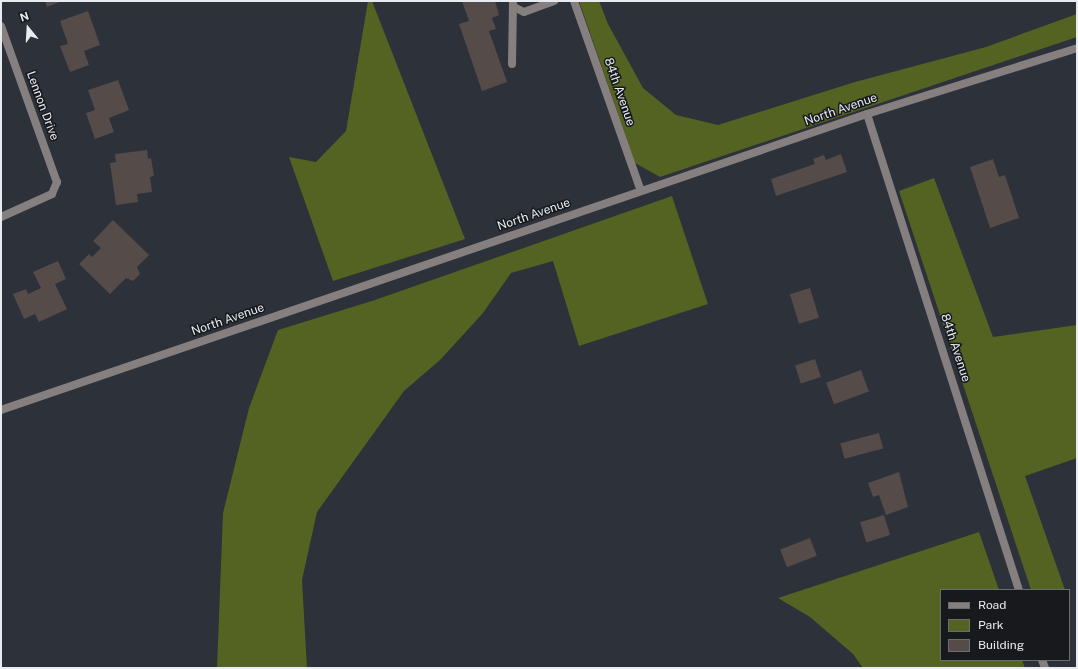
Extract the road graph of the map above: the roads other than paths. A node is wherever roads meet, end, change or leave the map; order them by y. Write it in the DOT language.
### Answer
graph roads {
  1 [pos="554,1"];
  2 [pos="574,1"];
  3 [pos="513,4"];
  4 [pos="1,26"];
  5 [pos="1077,48"];
  6 [pos="512,64"];
  7 [pos="867,114"];
  8 [pos="641,191"];
  9 [pos="1,217"];
  10 [pos="1,410"];
  11 [pos="1019,589"];
  1 -- 3 [label="street"];
  2 -- 8 [label="street, 84th Avenue"];
  3 -- 6 [label="street"];
  4 -- 9 [label="street, Lennon Drive"];
  5 -- 7 [label="street, North Avenue"];
  7 -- 8 [label="street, North Avenue"];
  7 -- 11 [label="street, 84th Avenue"];
  8 -- 10 [label="street, North Avenue"];
}
